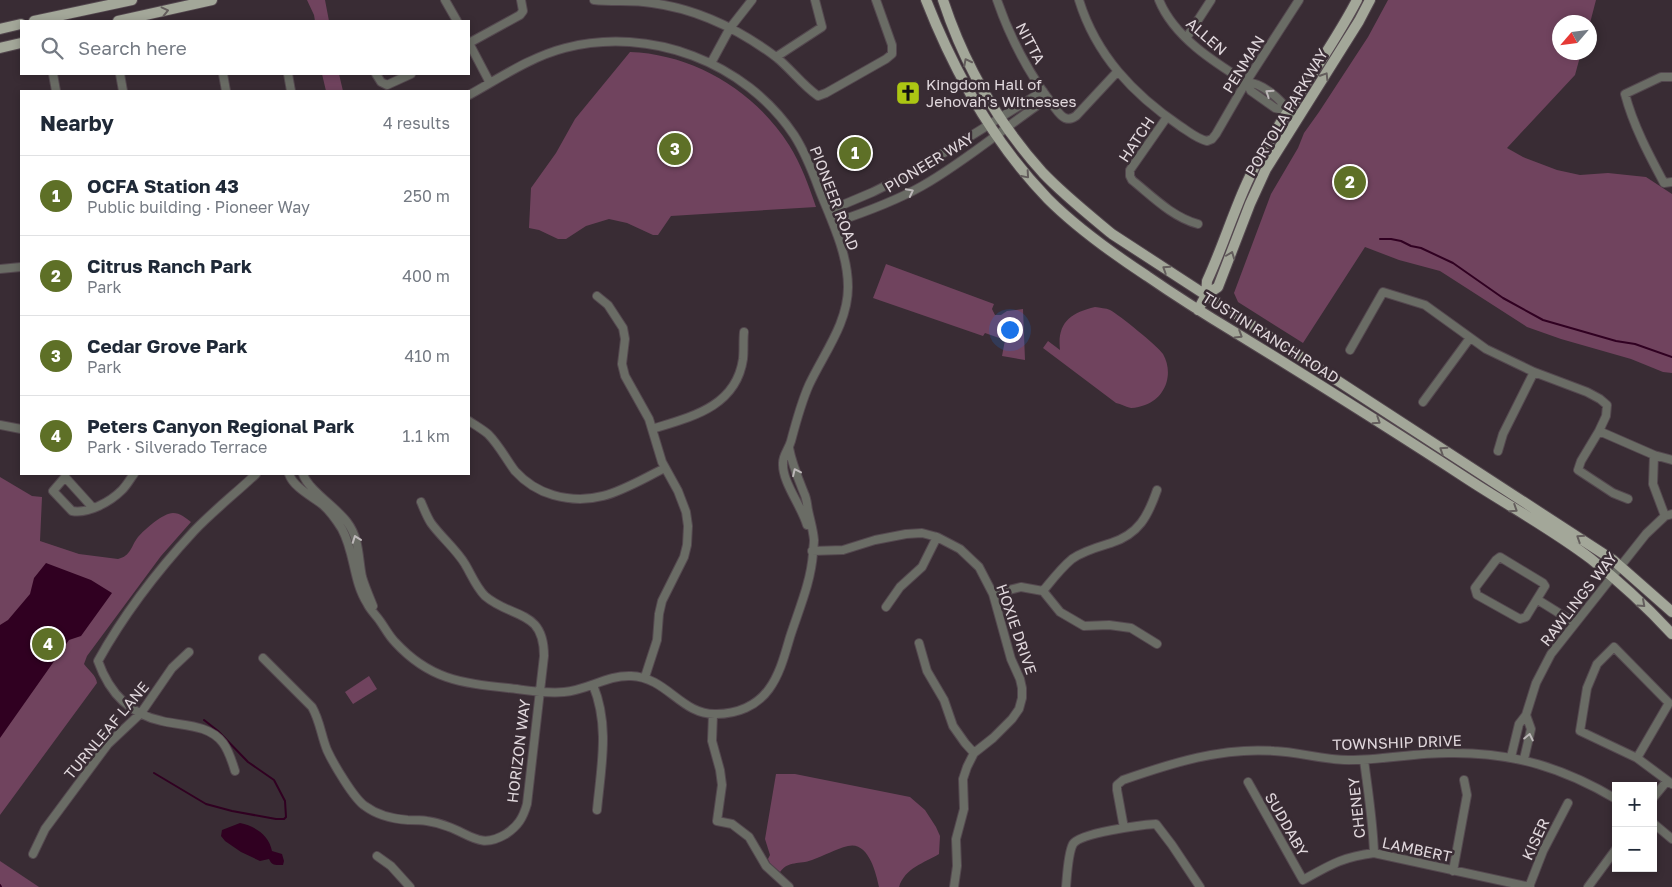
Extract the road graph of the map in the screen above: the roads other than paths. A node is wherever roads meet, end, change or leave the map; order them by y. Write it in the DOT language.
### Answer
graph roads {
  1 [pos="132,0"];
  2 [pos="212,0"];
  3 [pos="446,0"];
  4 [pos="521,0"];
  5 [pos="594,0"];
  6 [pos="752,0"];
  7 [pos="815,0"];
  8 [pos="876,0"];
  9 [pos="926,0"];
  10 [pos="943,0"];
  11 [pos="997,0"];
  12 [pos="1079,0"];
  13 [pos="1159,0"];
  14 [pos="1211,0"];
  15 [pos="1299,0"];
  16 [pos="1357,0"];
  17 [pos="1370,0"];
  18 [pos="39,20"];
  19 [pos="122,20"];
  20 [pos="456,20"];
  21 [pos="20,24"];
  22 [pos="730,28"];
  23 [pos="0,29"];
  24 [pos="1187,37"];
  25 [pos="470,42"];
  26 [pos="20,43"];
  27 [pos="470,45"];
  28 [pos="0,48"];
  29 [pos="776,57"];
  30 [pos="711,63"];
  31 [pos="1117,72"];
  32 [pos="53,75"];
  33 [pos="120,75"];
  34 [pos="223,75"];
  35 [pos="288,75"];
  36 [pos="377,75"];
  37 [pos="409,75"];
  38 [pos="1672,77"];
  39 [pos="1246,82"];
  40 [pos="490,83"];
  41 [pos="56,90"];
  42 [pos="124,90"];
  43 [pos="226,90"];
  44 [pos="291,90"];
  45 [pos="470,94"];
  46 [pos="1046,95"];
  47 [pos="1288,111"];
  48 [pos="1167,117"];
  49 [pos="1299,117"];
  50 [pos="1001,119"];
  51 [pos="989,126"];
  52 [pos="1007,128"];
  53 [pos="996,137"];
  54 [pos="1672,182"];
  55 [pos="828,210"];
  56 [pos="833,223"];
  57 [pos="1198,224"];
  58 [pos="20,266"];
  59 [pos="0,269"];
  60 [pos="1206,295"];
  61 [pos="597,296"];
  62 [pos="1198,310"];
  63 [pos="744,332"];
  64 [pos="1470,338"];
  65 [pos="1350,350"];
  66 [pos="1534,372"];
  67 [pos="1423,402"];
  68 [pos="470,422"];
  69 [pos="0,425"];
  70 [pos="20,429"];
  71 [pos="652,429"];
  72 [pos="1599,431"];
  73 [pos="789,448"];
  74 [pos="1498,451"];
  75 [pos="1654,455"];
  76 [pos="1672,460"];
  77 [pos="665,468"];
  78 [pos="133,475"];
  79 [pos="255,475"];
  80 [pos="290,475"];
  81 [pos="304,475"];
  82 [pos="1157,490"];
  83 [pos="1628,500"];
  84 [pos="421,502"];
  85 [pos="93,508"];
  86 [pos="1669,515"];
  87 [pos="937,537"];
  88 [pos="812,551"];
  89 [pos="1620,566"];
  90 [pos="1611,576"];
  91 [pos="1043,591"];
  92 [pos="993,594"];
  93 [pos="1538,600"];
  94 [pos="886,607"];
  95 [pos="1672,612"];
  96 [pos="379,619"];
  97 [pos="1575,623"];
  98 [pos="1672,634"];
  99 [pos="919,643"];
  100 [pos="1156,644"];
  101 [pos="189,652"];
  102 [pos="263,658"];
  103 [pos="645,677"];
  104 [pos="593,685"];
  105 [pos="539,691"];
  106 [pos="141,713"];
  107 [pos="713,714"];
  108 [pos="1526,715"];
  109 [pos="974,753"];
  110 [pos="1511,756"];
  111 [pos="1637,758"];
  112 [pos="1524,759"];
  113 [pos="1364,760"];
  114 [pos="235,771"];
  115 [pos="1464,780"];
  116 [pos="1248,782"];
  117 [pos="1670,782"];
  118 [pos="1657,794"];
  119 [pos="1612,796"];
  120 [pos="1568,803"];
  121 [pos="596,810"];
  122 [pos="1657,827"];
  123 [pos="1124,828"];
  124 [pos="1672,840"];
  125 [pos="33,854"];
  126 [pos="1374,854"];
  127 [pos="1612,854"];
  128 [pos="378,856"];
  129 [pos="1453,871"];
  130 [pos="1303,880"];
  131 [pos="410,887"];
  132 [pos="789,887"];
  133 [pos="954,887"];
  134 [pos="1066,887"];
  135 [pos="1200,887"];
  136 [pos="1530,887"];
  137 [pos="1588,887"];
  1 -- 18 [label="main road"];
  19 -- 2 [label="main road, one-way"];
  3 -- 20 [label="street"];
  4 -- 25 [label="street"];
  5 -- 22 [label="street"];
  6 -- 22 [label="street"];
  7 -- 29 [label="street"];
  8 -- 29 [label="street"];
  9 -- 51 [label="main road, TUSTIN RANCH ROAD"];
  50 -- 10 [label="main road, TUSTIN RANCH ROAD, one-way"];
  11 -- 46 [label="street, NITTA"];
  12 -- 31 [label="street"];
  13 -- 24 [label="street, ALLEN"];
  14 -- 24 [label="street"];
  15 -- 39 [label="street, PENMAN"];
  16 -- 47 [label="main road, PORTOLA PARKWAY"];
  49 -- 17 [label="main road, PORTOLA PARKWAY, one-way"];
  21 -- 23 [label="main road"];
  22 -- 29 [label="street"];
  22 -- 30 [label="street"];
  24 -- 39 [label="street, ALLEN"];
  26 -- 28 [label="main road"];
  27 -- 40 [label="street"];
  30 -- 40 [label="street, PIONEER ROAD"];
  30 -- 55 [label="street, PIONEER ROAD"];
  31 -- 46 [label="street, NITTA"];
  31 -- 48 [label="street"];
  32 -- 41 [label="street"];
  33 -- 42 [label="street"];
  34 -- 43 [label="street"];
  35 -- 44 [label="street"];
  36 -- 37 [label="street"];
  38 -- 54 [label="street"];
  39 -- 47 [label="street, ALLEN"];
  39 -- 48 [label="street, PENMAN"];
  40 -- 45 [label="street, PIONEER ROAD"];
  46 -- 50 [label="street, PIONEER WAY"];
  46 -- 52 [label="street, PIONEER WAY"];
  47 -- 49 [label="street, ALLEN"];
  47 -- 60 [label="main road, PORTOLA PARKWAY"];
  48 -- 57 [label="street, HATCH"];
  60 -- 49 [label="main road, PORTOLA PARKWAY, one-way"];
  50 -- 51 [label="street, PIONEER WAY"];
  50 -- 52 [label="main road, TUSTIN RANCH ROAD"];
  51 -- 53 [label="main road, TUSTIN RANCH ROAD"];
  51 -- 55 [label="street, PIONEER WAY"];
  52 -- 53 [label="street, PIONEER WAY"];
  60 -- 52 [label="main road, TUSTIN RANCH ROAD, one-way"];
  56 -- 53 [label="street, PIONEER WAY, one-way"];
  53 -- 62 [label="main road, TUSTIN RANCH ROAD, one-way"];
  55 -- 56 [label="street, PIONEER ROAD"];
  56 -- 73 [label="street, PIONEER ROAD"];
  58 -- 59 [label="street"];
  60 -- 62 [label="main road, PORTOLA PARKWAY"];
  89 -- 60 [label="main road, TUSTIN RANCH ROAD, one-way"];
  61 -- 71 [label="street"];
  62 -- 90 [label="main road, TUSTIN RANCH ROAD, one-way"];
  63 -- 71 [label="street"];
  64 -- 65 [label="street"];
  64 -- 66 [label="street"];
  64 -- 67 [label="street"];
  66 -- 72 [label="street"];
  66 -- 74 [label="street"];
  68 -- 77 [label="street"];
  69 -- 70 [label="street"];
  71 -- 77 [label="street"];
  72 -- 75 [label="street"];
  72 -- 83 [label="street"];
  88 -- 73 [label="street, one-way"];
  73 -- 88 [label="street, PIONEER ROAD"];
  75 -- 76 [label="street"];
  75 -- 86 [label="street"];
  77 -- 103 [label="street"];
  78 -- 85 [label="street"];
  79 -- 106 [label="street"];
  80 -- 96 [label="street"];
  96 -- 81 [label="street, one-way"];
  82 -- 91 [label="street"];
  84 -- 105 [label="street, HORIZON WAY"];
  85 -- 85 [label="street"];
  86 -- 89 [label="street, RAWLINGS WAY"];
  87 -- 88 [label="street, HOXIE DRIVE"];
  87 -- 92 [label="street, HOXIE DRIVE"];
  87 -- 94 [label="street"];
  88 -- 107 [label="street"];
  89 -- 90 [label="street, RAWLINGS WAY"];
  89 -- 95 [label="main road, TUSTIN RANCH ROAD"];
  90 -- 97 [label="street, RAWLINGS WAY"];
  90 -- 98 [label="main road, TUSTIN RANCH ROAD, one-way"];
  91 -- 92 [label="street"];
  91 -- 100 [label="street"];
  92 -- 109 [label="street, HOXIE DRIVE"];
  93 -- 93 [label="street"];
  93 -- 97 [label="street"];
  96 -- 105 [label="street"];
  97 -- 108 [label="street, RAWLINGS WAY"];
  99 -- 109 [label="street"];
  101 -- 106 [label="street, TURNLEAF LANE"];
  102 -- 105 [label="street, HORIZON WAY"];
  103 -- 104 [label="street"];
  103 -- 107 [label="street"];
  104 -- 105 [label="street"];
  104 -- 121 [label="street"];
  106 -- 114 [label="street"];
  106 -- 125 [label="street, TURNLEAF LANE"];
  107 -- 132 [label="street"];
  108 -- 110 [label="street, RAWLINGS WAY"];
  112 -- 108 [label="street, RAWLINGS WAY, one-way"];
  109 -- 133 [label="street, HOXIE DRIVE"];
  110 -- 112 [label="street, TOWNSHIP DRIVE"];
  110 -- 113 [label="street, TOWNSHIP DRIVE"];
  111 -- 111 [label="street"];
  111 -- 117 [label="street"];
  112 -- 119 [label="street, TOWNSHIP DRIVE"];
  113 -- 123 [label="street, TOWNSHIP DRIVE"];
  113 -- 126 [label="street, CHENEY"];
  115 -- 129 [label="street"];
  116 -- 130 [label="street, SUDDABY"];
  117 -- 118 [label="street"];
  120 -- 136 [label="street, KISER"];
  122 -- 124 [label="street"];
  123 -- 134 [label="street"];
  123 -- 135 [label="street"];
  126 -- 129 [label="street, LAMBERT"];
  126 -- 130 [label="street, LAMBERT"];
  127 -- 137 [label="street"];
  128 -- 131 [label="street"];
  129 -- 136 [label="street, LAMBERT"];
}
